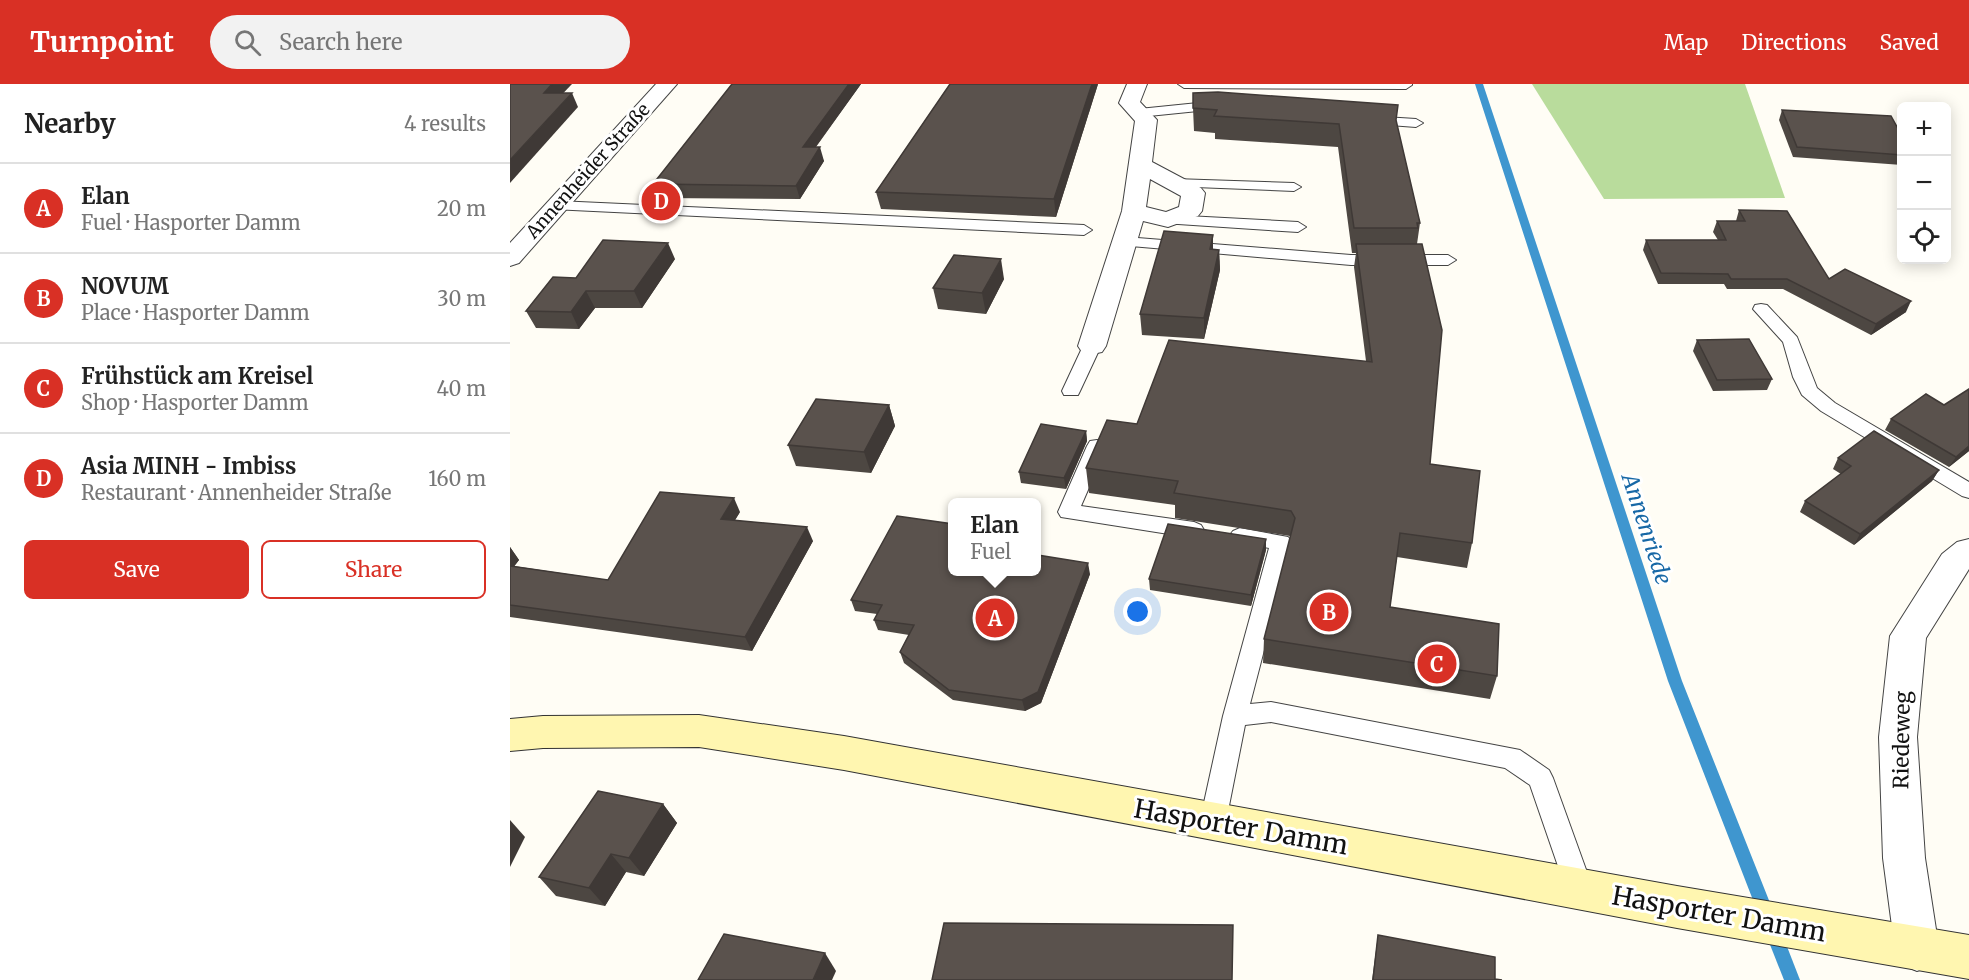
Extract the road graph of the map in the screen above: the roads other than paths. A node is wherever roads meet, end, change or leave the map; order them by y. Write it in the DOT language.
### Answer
graph roads {
  1 [pos="667,84"];
  2 [pos="1137,84"];
  3 [pos="1184,84"];
  4 [pos="1204,86"];
  5 [pos="1406,86"];
  6 [pos="1198,107"];
  7 [pos="1229,109"];
  8 [pos="1139,113"];
  9 [pos="1358,119"];
  10 [pos="1416,123"];
  11 [pos="1140,165"];
  12 [pos="1174,183"];
  13 [pos="1294,187"];
  14 [pos="553,211"];
  15 [pos="1134,211"];
  16 [pos="1167,220"];
  17 [pos="1298,227"];
  18 [pos="1084,230"];
  19 [pos="994,237"];
  20 [pos="1125,242"];
  21 [pos="515,247"];
  22 [pos="1448,260"];
  23 [pos="1761,309"];
  24 [pos="1092,346"];
  25 [pos="1071,391"];
  26 [pos="1098,445"];
  27 [pos="1969,491"];
  28 [pos="1969,551"];
  29 [pos="1235,716"];
  30 [pos="510,735"];
  31 [pos="1213,821"];
  32 [pos="1579,889"];
  33 [pos="1917,949"];
  34 [pos="1969,957"];
  1 -- 14 [label="street, Annenheider Straße"];
  2 -- 8 [label="street"];
  3 -- 4 [label="lane"];
  4 -- 5 [label="lane"];
  4 -- 6 [label="lane"];
  6 -- 7 [label="lane"];
  6 -- 8 [label="lane"];
  8 -- 11 [label="street"];
  9 -- 10 [label="lane"];
  11 -- 12 [label="street"];
  11 -- 15 [label="street"];
  12 -- 13 [label="lane"];
  12 -- 16 [label="street"];
  14 -- 18 [label="lane"];
  14 -- 19 [label="lane"];
  14 -- 21 [label="street, Annenheider Straße"];
  15 -- 16 [label="street"];
  15 -- 20 [label="street"];
  16 -- 17 [label="lane"];
  20 -- 22 [label="lane"];
  20 -- 24 [label="street"];
  23 -- 27 [label="lane"];
  24 -- 25 [label="lane"];
  26 -- 29 [label="lane"];
  28 -- 33 [label="street, Riedeweg"];
  29 -- 31 [label="lane"];
  29 -- 32 [label="lane"];
  30 -- 31 [label="main road, Hasporter Damm"];
  31 -- 32 [label="main road, Hasporter Damm"];
  32 -- 33 [label="main road, Hasporter Damm"];
  33 -- 34 [label="main road, Hasporter Damm"];
}
